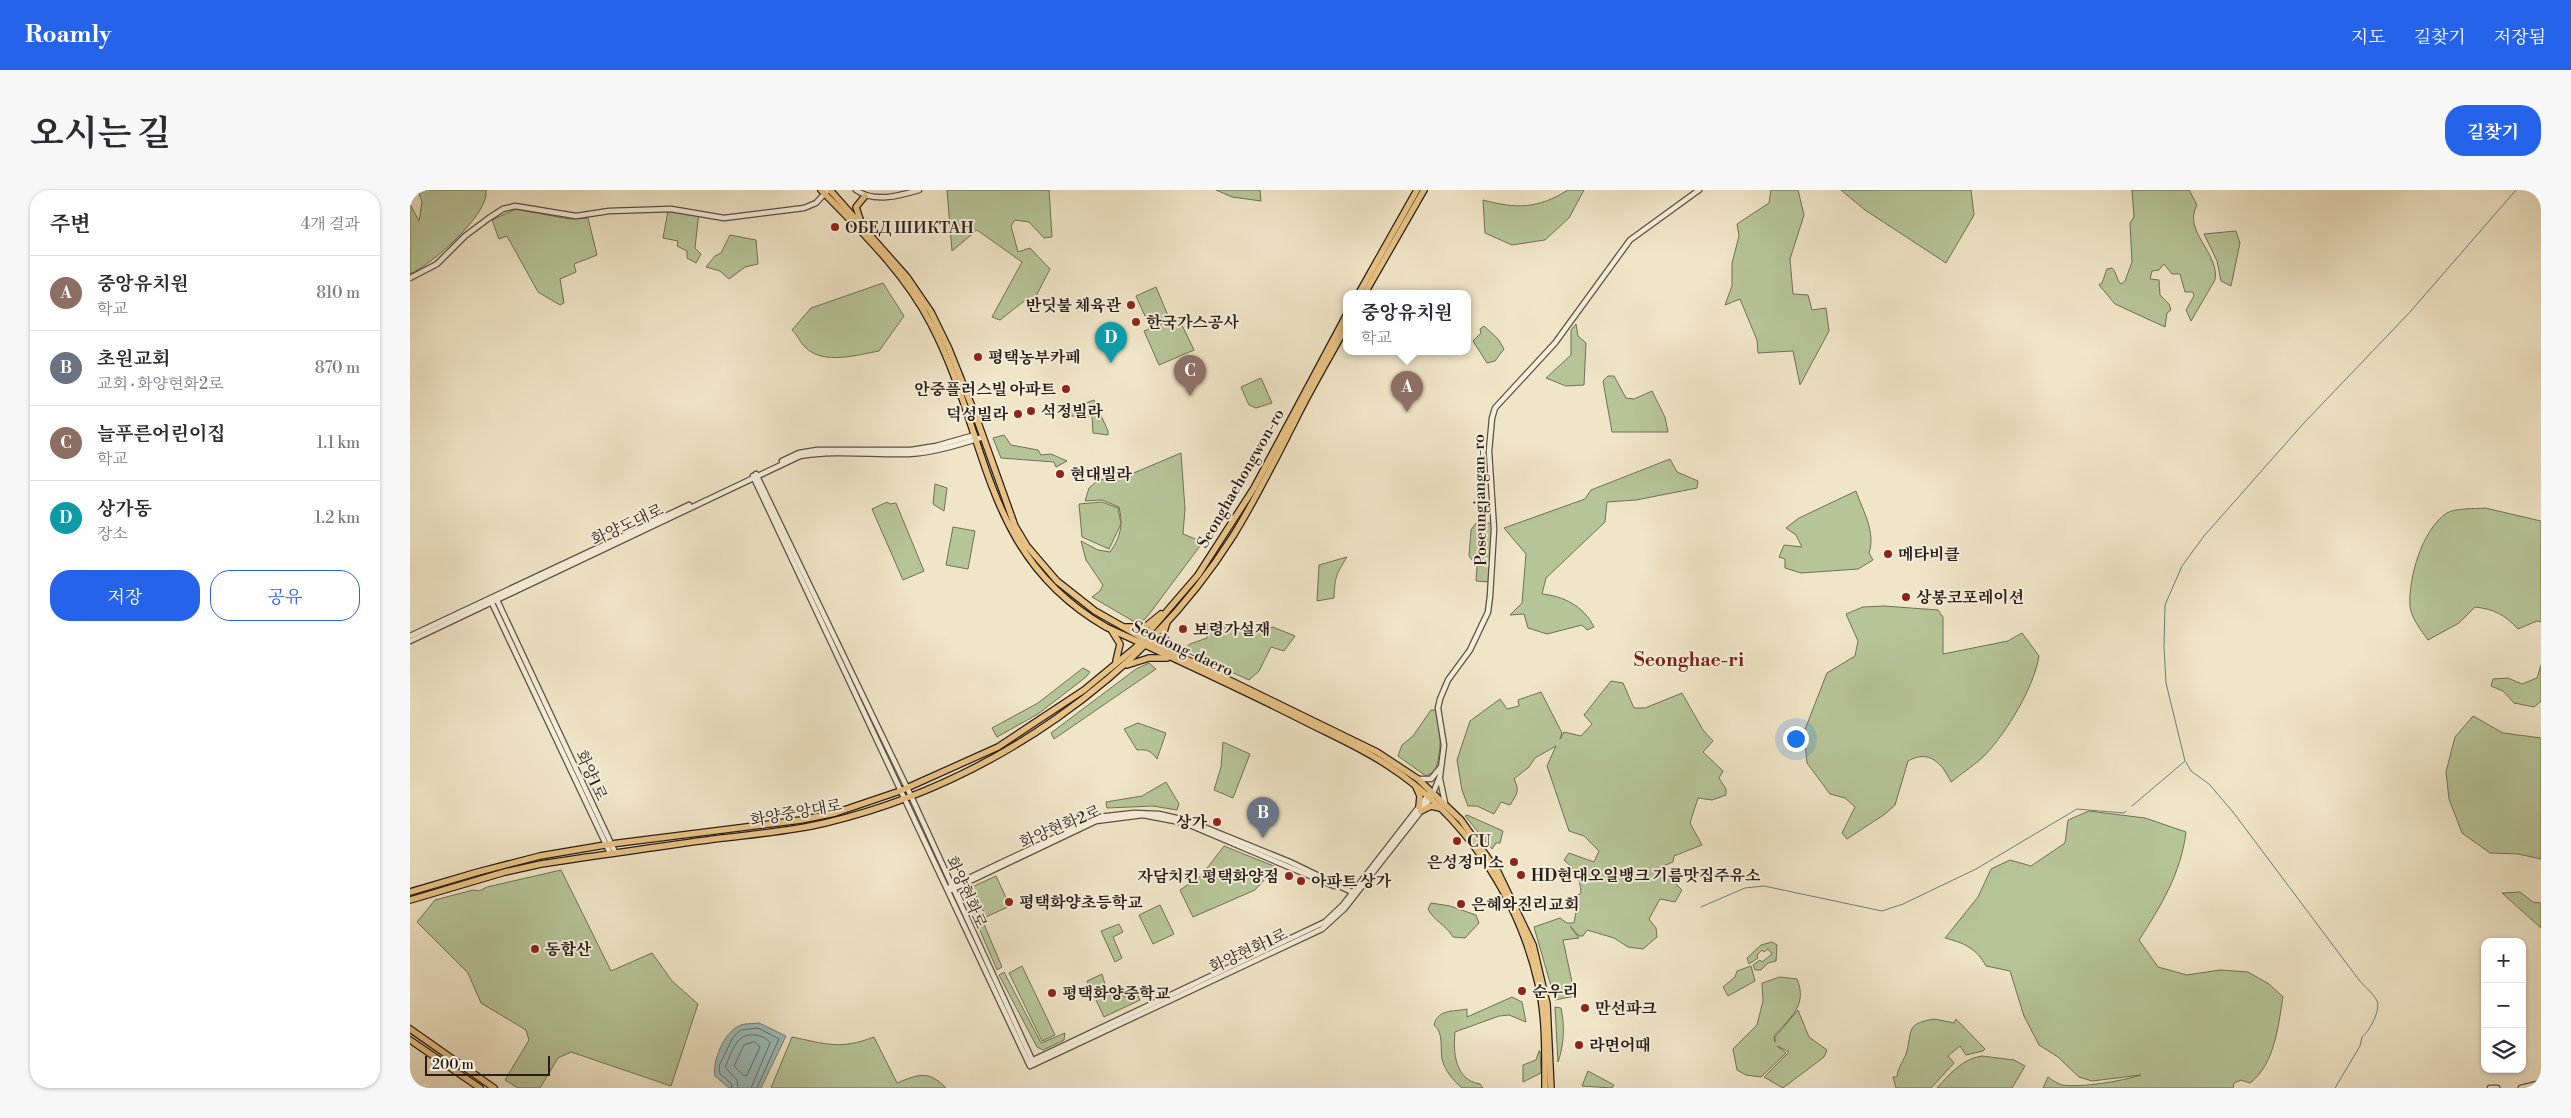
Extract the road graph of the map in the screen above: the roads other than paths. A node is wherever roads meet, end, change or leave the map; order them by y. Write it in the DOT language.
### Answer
graph roads {
  1 [pos="856,190"];
  2 [pos="919,190"];
  3 [pos="1417,190"];
  4 [pos="1424,190"];
  5 [pos="1699,190"];
  6 [pos="826,191"];
  7 [pos="865,196"];
  8 [pos="861,224"];
  9 [pos="410,278"];
  10 [pos="1361,290"];
  11 [pos="1367,290"];
  12 [pos="1343,321"];
  13 [pos="1343,333"];
  14 [pos="982,435"];
  15 [pos="975,437"];
  16 [pos="755,476"];
  17 [pos="1180,597"];
  18 [pos="493,599"];
  19 [pos="1168,618"];
  20 [pos="1119,625"];
  21 [pos="1106,627"];
  22 [pos="410,636"];
  23 [pos="410,641"];
  24 [pos="1144,642"];
  25 [pos="1172,656"];
  26 [pos="1115,664"];
  27 [pos="1125,666"];
  28 [pos="876,731"];
  29 [pos="1441,769"];
  30 [pos="1440,776"];
  31 [pos="1417,782"];
  32 [pos="907,788"];
  33 [pos="900,791"];
  34 [pos="1432,791"];
  35 [pos="910,796"];
  36 [pos="1429,797"];
  37 [pos="904,799"];
  38 [pos="1444,806"];
  39 [pos="1420,809"];
  40 [pos="609,844"];
  41 [pos="613,853"];
  42 [pos="950,889"];
  43 [pos="410,892"];
  44 [pos="1353,894"];
  45 [pos="410,900"];
  46 [pos="410,1029"];
  47 [pos="410,1040"];
  48 [pos="1031,1063"];
  49 [pos="2541,1082"];
  50 [pos="480,1088"];
  51 [pos="494,1088"];
  52 [pos="1545,1088"];
  53 [pos="1551,1088"];
  54 [pos="2521,1088"];
  1 -- 7 [label="street"];
  2 -- 7 [label="street"];
  3 -- 10 [label="main road"];
  4 -- 11 [label="main road"];
  5 -- 29 [label="street, Poseungjangan-ro"];
  6 -- 8 [label="main road, Seodong-daero"];
  6 -- 9 [label="street"];
  6 -- 15 [label="main road, Seodong-daero"];
  7 -- 8 [label="main road"];
  8 -- 14 [label="main road, Seodong-daero"];
  12 -- 17 [label="main road, Seonghaehongwon-ro"];
  13 -- 19 [label="main road, Seonghaehongwon-ro"];
  14 -- 15 [label="street, 화양도대로"];
  14 -- 20 [label="main road, Seodong-daero"];
  15 -- 16 [label="street, 화양도대로"];
  15 -- 21 [label="main road, Seodong-daero"];
  16 -- 18 [label="street, 화양도대로"];
  16 -- 28 [label="street"];
  17 -- 20 [label="main road"];
  17 -- 24 [label="main road, Seonghaehongwon-ro"];
  18 -- 22 [label="street, 화양도대로"];
  18 -- 23 [label="street, 화양도대로"];
  18 -- 40 [label="street, 화양1로"];
  19 -- 24 [label="main road, Seonghaehongwon-ro"];
  19 -- 25 [label="main road"];
  20 -- 24 [label="main road, Seodong-daero"];
  21 -- 24 [label="main road, Seodong-daero"];
  21 -- 26 [label="main road"];
  24 -- 25 [label="main road, Seodong-daero"];
  24 -- 26 [label="main road, 화양중앙대로"];
  24 -- 27 [label="main road, 화양중앙대로"];
  25 -- 27 [label="main road"];
  25 -- 31 [label="main road, Seodong-daero"];
  26 -- 32 [label="main road, 화양중앙대로"];
  27 -- 35 [label="main road, 화양중앙대로"];
  28 -- 32 [label="street, 화양현화로"];
  28 -- 33 [label="street"];
  29 -- 30 [label="street"];
  29 -- 31 [label="street"];
  29 -- 34 [label="street"];
  30 -- 34 [label="street"];
  30 -- 38 [label="street"];
  31 -- 34 [label="main road, Seodong-daero"];
  31 -- 36 [label="main road, Seodong-daero"];
  31 -- 39 [label="main road"];
  32 -- 33 [label="main road, 화양중앙대로"];
  32 -- 35 [label="street, 화양현화로"];
  33 -- 37 [label="street"];
  33 -- 40 [label="main road, 화양중앙대로"];
  34 -- 36 [label="street, 화양현화1로"];
  34 -- 38 [label="main road, Seodong-daero"];
  35 -- 37 [label="main road, 화양중앙대로"];
  35 -- 42 [label="street, 화양현화로"];
  36 -- 38 [label="main road, Seodong-daero"];
  36 -- 39 [label="street, 화양현화1로"];
  37 -- 41 [label="main road, 화양중앙대로"];
  37 -- 42 [label="street"];
  38 -- 39 [label="main road"];
  38 -- 52 [label="main road, Seodong-daero"];
  38 -- 53 [label="main road, Seodong-daero"];
  39 -- 44 [label="street, 화양현화1로"];
  40 -- 41 [label="street, 화양1로"];
  40 -- 43 [label="main road, 화양중앙대로"];
  41 -- 45 [label="main road, 화양중앙대로"];
  42 -- 44 [label="street, 화양현화2로"];
  42 -- 48 [label="street, 화양현화로"];
  44 -- 48 [label="street, 화양현화1로"];
  46 -- 51 [label="main road"];
  47 -- 50 [label="main road"];
  49 -- 54 [label="street"];
}
